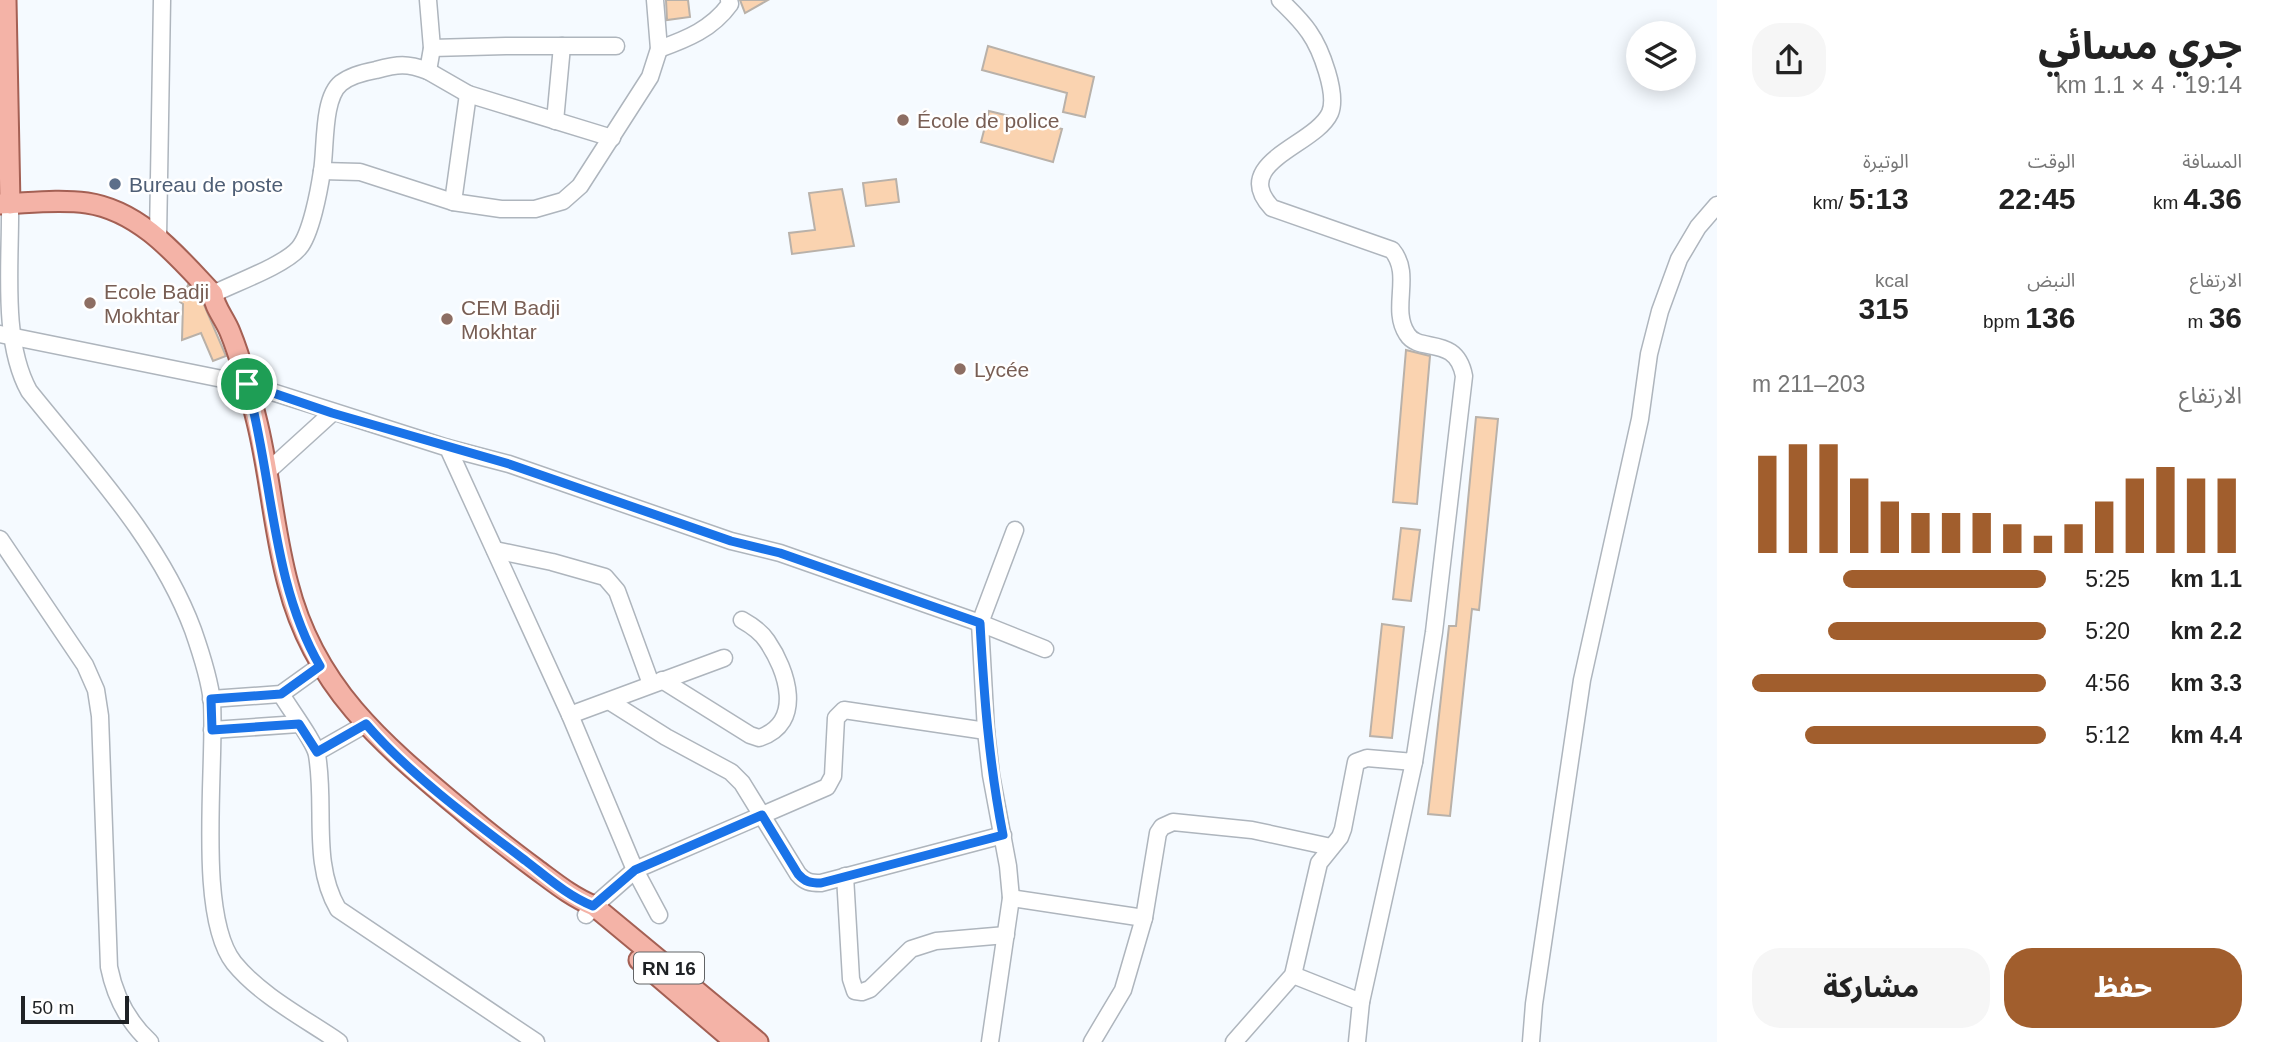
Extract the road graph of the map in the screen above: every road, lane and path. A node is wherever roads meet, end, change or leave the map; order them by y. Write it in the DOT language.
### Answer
graph roads {
  1 [pos="6,0"];
  2 [pos="162,0"];
  3 [pos="428,0"];
  4 [pos="655,0"];
  5 [pos="729,0"];
  6 [pos="1280,0"];
  7 [pos="562,46"];
  8 [pos="616,47"];
  9 [pos="432,48"];
  10 [pos="659,49"];
  11 [pos="428,71"];
  12 [pos="4,89"];
  13 [pos="468,94"];
  14 [pos="555,121"];
  15 [pos="612,138"];
  16 [pos="322,171"];
  17 [pos="453,202"];
  18 [pos="5,204"];
  19 [pos="1717,205"];
  20 [pos="158,237"];
  21 [pos="213,294"];
  22 [pos="5,335"];
  23 [pos="247,384"];
  24 [pos="332,413"];
  25 [pos="448,448"];
  26 [pos="267,472"];
  27 [pos="1015,530"];
  28 [pos="0,539"];
  29 [pos="495,550"];
  30 [pos="742,620"];
  31 [pos="980,623"];
  32 [pos="1045,649"];
  33 [pos="724,658"];
  34 [pos="320,666"];
  35 [pos="656,682"];
  36 [pos="281,694"];
  37 [pos="211,699"];
  38 [pos="609,701"];
  39 [pos="570,715"];
  40 [pos="299,724"];
  41 [pos="366,724"];
  42 [pos="212,730"];
  43 [pos="986,731"];
  44 [pos="317,752"];
  45 [pos="1414,762"];
  46 [pos="762,815"];
  47 [pos="1003,835"];
  48 [pos="1331,847"];
  49 [pos="635,870"];
  50 [pos="845,876"];
  51 [pos="1011,898"];
  52 [pos="585,906"];
  53 [pos="659,915"];
  54 [pos="1144,918"];
  55 [pos="1006,934"];
  56 [pos="1293,975"];
  57 [pos="1361,1002"];
  58 [pos="150,1042"];
  59 [pos="339,1042"];
  60 [pos="536,1042"];
  61 [pos="735,1042"];
  62 [pos="758,1042"];
  63 [pos="990,1042"];
  64 [pos="1092,1042"];
  65 [pos="1234,1042"];
  66 [pos="1357,1042"];
  67 [pos="1531,1042"];
  1 -- 12 [label="main road"];
  2 -- 20 [label="street"];
  3 -- 9 [label="street"];
  4 -- 10 [label="street"];
  5 -- 10 [label="street"];
  6 -- 45 [label="street"];
  7 -- 8 [label="street"];
  7 -- 9 [label="street"];
  7 -- 14 [label="street"];
  9 -- 11 [label="street"];
  10 -- 15 [label="street"];
  11 -- 13 [label="street"];
  11 -- 16 [label="street"];
  12 -- 18 [label="main road"];
  13 -- 14 [label="street"];
  13 -- 17 [label="street"];
  14 -- 15 [label="street"];
  15 -- 17 [label="street"];
  16 -- 17 [label="street"];
  16 -- 21 [label="street"];
  18 -- 20 [label="main road, RN 16"];
  18 -- 22 [label="street"];
  19 -- 67 [label="street"];
  20 -- 21 [label="main road, RN 16"];
  21 -- 23 [label="main road, RN 16"];
  22 -- 23 [label="street"];
  22 -- 37 [label="street"];
  23 -- 24 [label="street"];
  23 -- 26 [label="main road, RN 16"];
  24 -- 25 [label="street"];
  24 -- 26 [label="street"];
  25 -- 29 [label="street"];
  25 -- 31 [label="street"];
  26 -- 34 [label="main road, RN 16"];
  27 -- 31 [label="street"];
  28 -- 58 [label="street"];
  29 -- 35 [label="street"];
  29 -- 39 [label="street"];
  30 -- 35 [label="street"];
  31 -- 32 [label="street"];
  31 -- 43 [label="street"];
  33 -- 35 [label="street"];
  34 -- 36 [label="street"];
  34 -- 41 [label="main road, RN 16"];
  35 -- 38 [label="street"];
  36 -- 37 [label="street"];
  36 -- 40 [label="street"];
  37 -- 42 [label="street"];
  38 -- 39 [label="street"];
  38 -- 46 [label="street"];
  39 -- 49 [label="street"];
  40 -- 42 [label="street"];
  40 -- 44 [label="street"];
  41 -- 44 [label="street"];
  41 -- 52 [label="main road, RN 16"];
  42 -- 59 [label="street"];
  43 -- 46 [label="street"];
  43 -- 47 [label="street"];
  44 -- 60 [label="street"];
  45 -- 48 [label="street"];
  45 -- 57 [label="street"];
  46 -- 49 [label="street"];
  46 -- 50 [label="street"];
  47 -- 50 [label="street"];
  47 -- 51 [label="street"];
  48 -- 54 [label="street"];
  48 -- 56 [label="street"];
  49 -- 52 [label="street"];
  49 -- 53 [label="street"];
  50 -- 55 [label="street"];
  51 -- 54 [label="street"];
  51 -- 55 [label="street"];
  52 -- 61 [label="main road, RN 16"];
  52 -- 62 [label="main road, RN 16"];
  54 -- 64 [label="street"];
  55 -- 63 [label="street"];
  56 -- 57 [label="street"];
  56 -- 65 [label="street"];
  57 -- 66 [label="street"];
}
